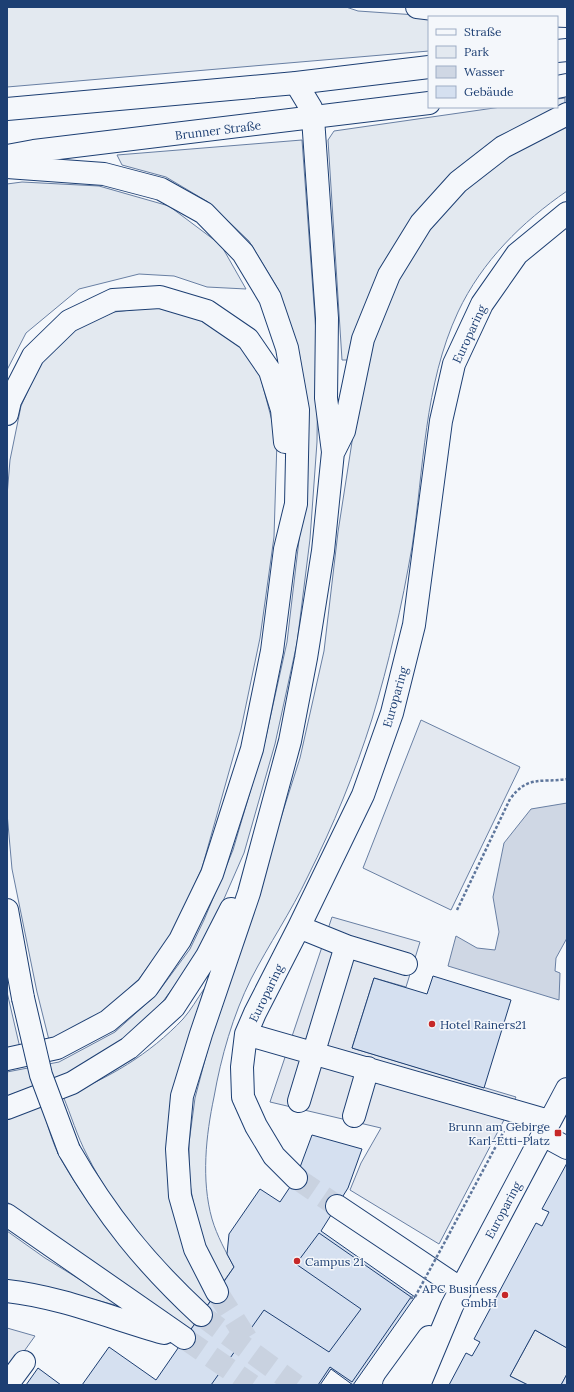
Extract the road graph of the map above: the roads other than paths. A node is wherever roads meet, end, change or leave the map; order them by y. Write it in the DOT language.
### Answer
graph roads {
  1 [pos="416,7"];
  2 [pos="567,16"];
  3 [pos="428,67"];
  4 [pos="296,83"];
  5 [pos="428,103"];
  6 [pos="7,109"];
  7 [pos="567,114"];
  8 [pos="313,118"];
  9 [pos="7,156"];
  10 [pos="7,167"];
  11 [pos="567,213"];
  12 [pos="7,414"];
  13 [pos="333,452"];
  14 [pos="286,549"];
  15 [pos="268,819"];
  16 [pos="7,910"];
  17 [pos="299,927"];
  18 [pos="346,946"];
  19 [pos="406,964"];
  20 [pos="246,1034"];
  21 [pos="313,1053"];
  22 [pos="7,1059"];
  23 [pos="368,1068"];
  24 [pos="567,1089"];
  25 [pos="299,1101"];
  26 [pos="7,1108"];
  27 [pos="354,1116"];
  28 [pos="546,1128"];
  29 [pos="567,1148"];
  30 [pos="296,1178"];
  31 [pos="337,1206"];
  32 [pos="7,1215"];
  33 [pos="7,1291"];
  34 [pos="217,1292"];
  35 [pos="457,1298"];
  36 [pos="201,1315"];
  37 [pos="24,1362"];
  38 [pos="7,1385"];
  39 [pos="394,1385"];
  40 [pos="419,1385"];
  1 -- 2 [label="main road"];
  3 -- 4 [label="main road"];
  4 -- 6 [label="main road"];
  4 -- 8 [label="main road"];
  5 -- 8 [label="main road, Brunner Straße"];
  7 -- 13 [label="main road"];
  8 -- 9 [label="main road, Brunner Straße"];
  8 -- 13 [label="main road"];
  10 -- 14 [label="main road"];
  11 -- 17 [label="main road, Europaring"];
  12 -- 14 [label="main road"];
  13 -- 15 [label="main road"];
  14 -- 22 [label="main road"];
  15 -- 26 [label="main road"];
  15 -- 34 [label="main road"];
  16 -- 36 [label="main road, bridge"];
  17 -- 18 [label="main road"];
  17 -- 20 [label="main road, Europaring"];
  18 -- 19 [label="main road"];
  18 -- 21 [label="main road"];
  20 -- 21 [label="main road"];
  20 -- 30 [label="main road, Europaring"];
  21 -- 23 [label="main road"];
  21 -- 25 [label="main road"];
  23 -- 27 [label="main road"];
  23 -- 28 [label="main road"];
  24 -- 28 [label="main road, Europaring"];
  28 -- 29 [label="main road"];
  28 -- 35 [label="main road, Europaring"];
  31 -- 35 [label="main road"];
  32 -- 33 [label="main road"];
  35 -- 39 [label="main road, Europaring"];
  35 -- 40 [label="main road, Europaring"];
  37 -- 38 [label="main road"];
}
